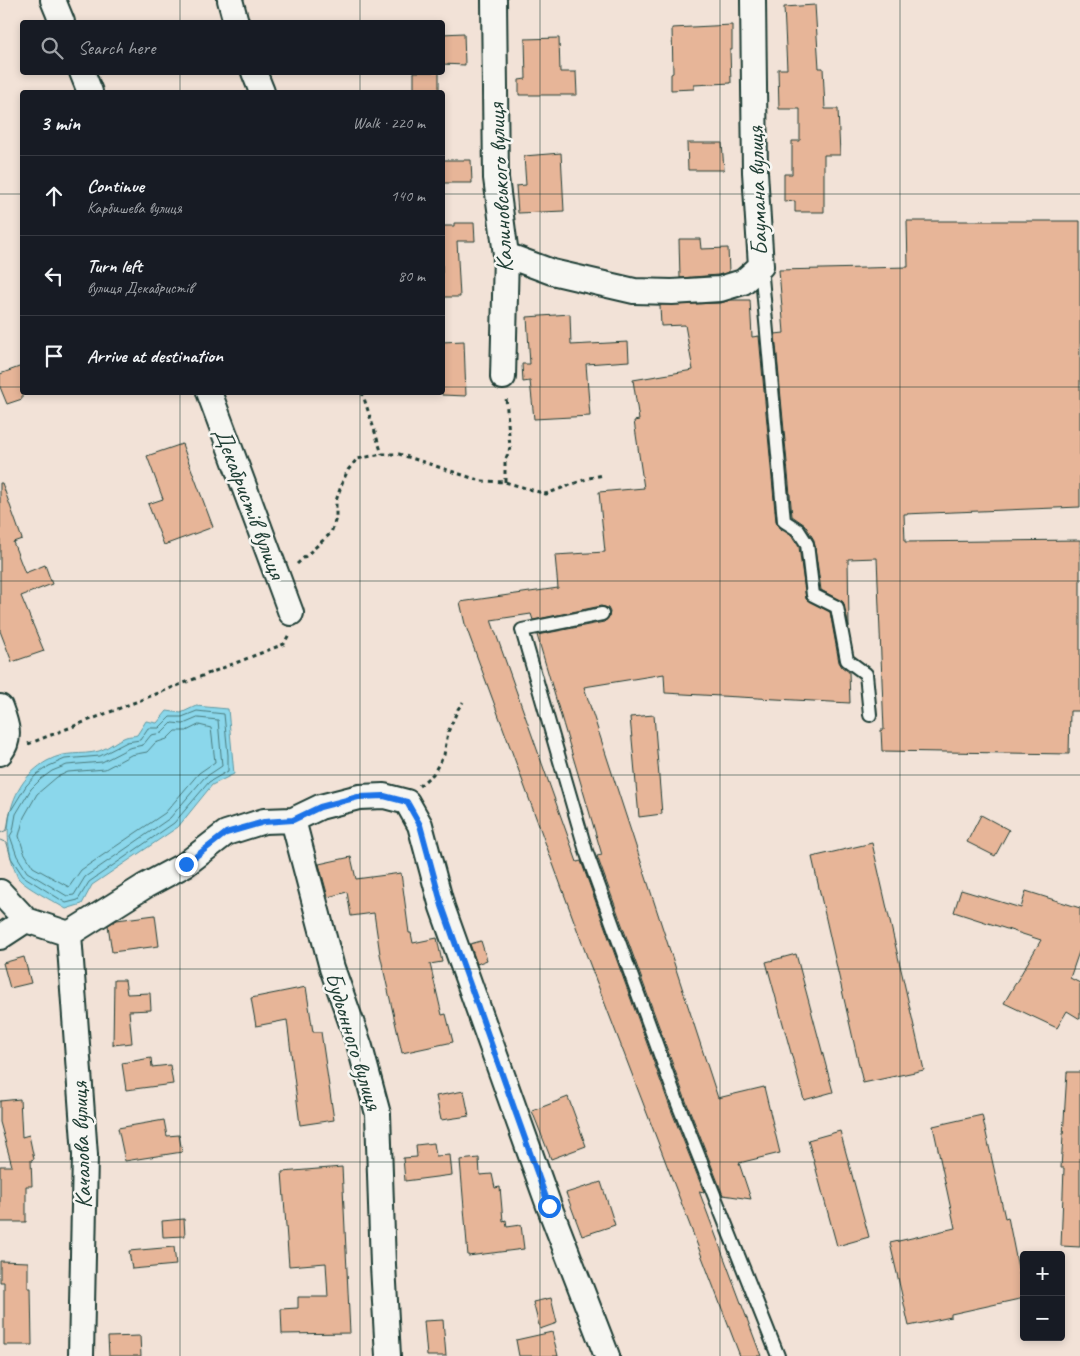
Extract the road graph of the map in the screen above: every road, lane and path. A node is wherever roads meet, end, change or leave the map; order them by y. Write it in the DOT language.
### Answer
graph roads {
  1 [pos="53,0"];
  2 [pos="230,0"];
  3 [pos="494,0"];
  4 [pos="753,0"];
  5 [pos="61,20"];
  6 [pos="235,20"];
  7 [pos="83,75"];
  8 [pos="255,75"];
  9 [pos="89,90"];
  10 [pos="261,90"];
  11 [pos="506,255"];
  12 [pos="762,266"];
  13 [pos="504,377"];
  14 [pos="210,395"];
  15 [pos="363,395"];
  16 [pos="382,454"];
  17 [pos="505,482"];
  18 [pos="291,613"];
  19 [pos="602,614"];
  20 [pos="464,702"];
  21 [pos="0,707"];
  22 [pos="870,715"];
  23 [pos="0,752"];
  24 [pos="407,802"];
  25 [pos="293,820"];
  26 [pos="0,892"];
  27 [pos="26,920"];
  28 [pos="69,934"];
  29 [pos="0,937"];
  30 [pos="81,1356"];
  31 [pos="388,1356"];
  32 [pos="607,1356"];
  33 [pos="778,1356"];
  1 -- 5 [label="street"];
  2 -- 6 [label="street"];
  3 -- 11 [label="street, Калиновського вулиця"];
  4 -- 12 [label="street, Баумана вулиця"];
  7 -- 9 [label="street"];
  8 -- 10 [label="street"];
  11 -- 12 [label="street, Баумана вулиця"];
  11 -- 13 [label="street, Калиновського вулиця"];
  12 -- 22 [label="lane"];
  13 -- 17 [label="path"];
  14 -- 18 [label="street, Декабристів вулиця"];
  15 -- 16 [label="path"];
  19 -- 33 [label="lane"];
  20 -- 24 [label="path"];
  21 -- 23 [label="street"];
  24 -- 25 [label="street"];
  24 -- 32 [label="street"];
  25 -- 28 [label="street"];
  25 -- 31 [label="street, Будьонного вулиця"];
  26 -- 27 [label="street"];
  27 -- 28 [label="street"];
  27 -- 29 [label="street"];
  28 -- 30 [label="street, Качалова вулиця"];
}
